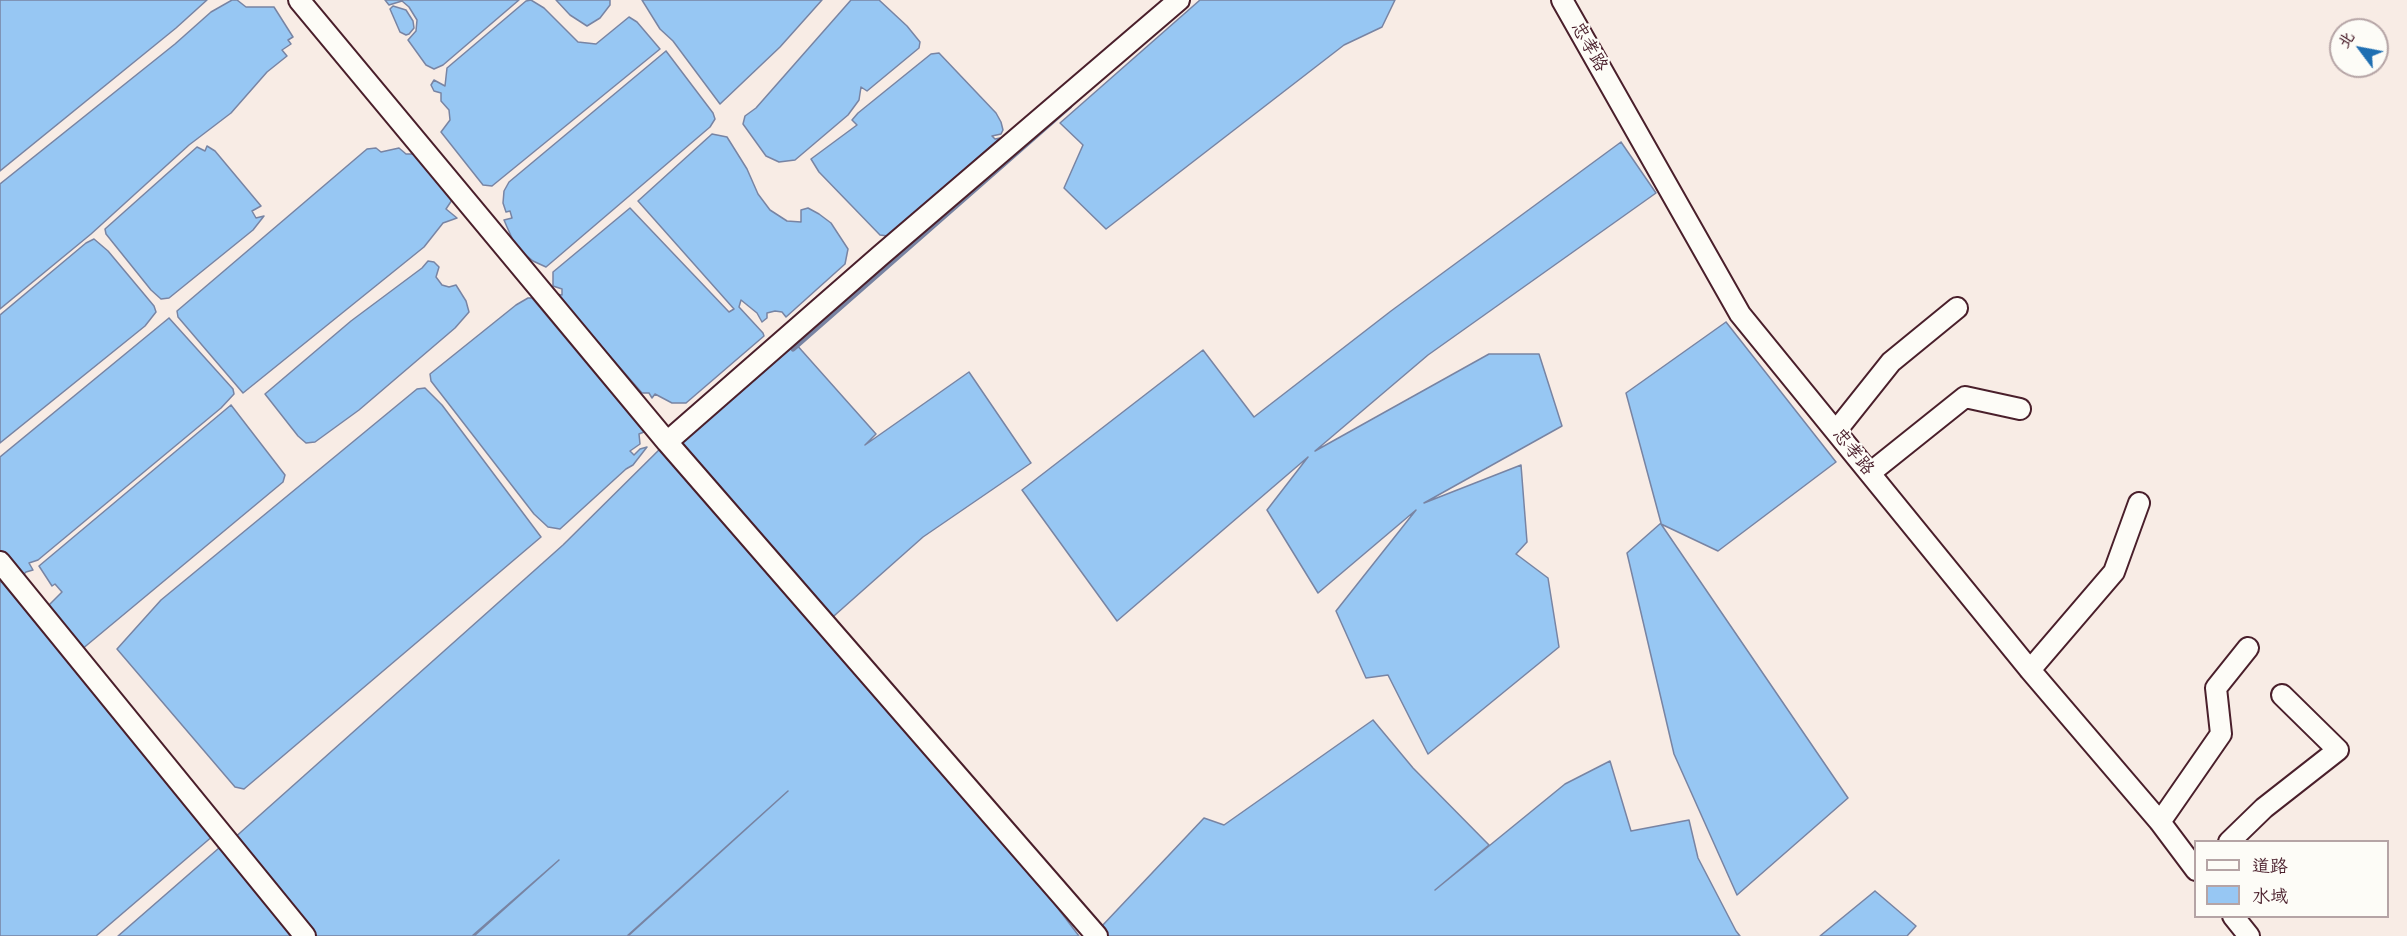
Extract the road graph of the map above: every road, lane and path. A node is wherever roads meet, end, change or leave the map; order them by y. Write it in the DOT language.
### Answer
graph roads {
  1 [pos="299,0"];
  2 [pos="1179,0"];
  3 [pos="1562,0"];
  4 [pos="1957,308"];
  5 [pos="2020,409"];
  6 [pos="1836,431"];
  7 [pos="667,442"];
  8 [pos="1870,473"];
  9 [pos="2139,503"];
  10 [pos="0,562"];
  11 [pos="2248,648"];
  12 [pos="2030,670"];
  13 [pos="2283,695"];
  14 [pos="2160,822"];
  15 [pos="2231,840"];
  16 [pos="2194,867"];
  17 [pos="2235,918"];
  18 [pos="305,936"];
  19 [pos="1098,936"];
  20 [pos="2249,936"];
  1 -- 7 [label="street"];
  2 -- 7 [label="street"];
  3 -- 6 [label="street, 忠孝路"];
  4 -- 6 [label="street"];
  5 -- 8 [label="street"];
  6 -- 8 [label="street, 忠孝路"];
  7 -- 19 [label="street"];
  8 -- 12 [label="street, 忠孝路"];
  9 -- 12 [label="street"];
  10 -- 18 [label="street"];
  11 -- 14 [label="street"];
  12 -- 14 [label="street, 忠孝路"];
  13 -- 15 [label="street"];
  14 -- 16 [label="street, 忠孝路"];
  17 -- 20 [label="street"];
}
